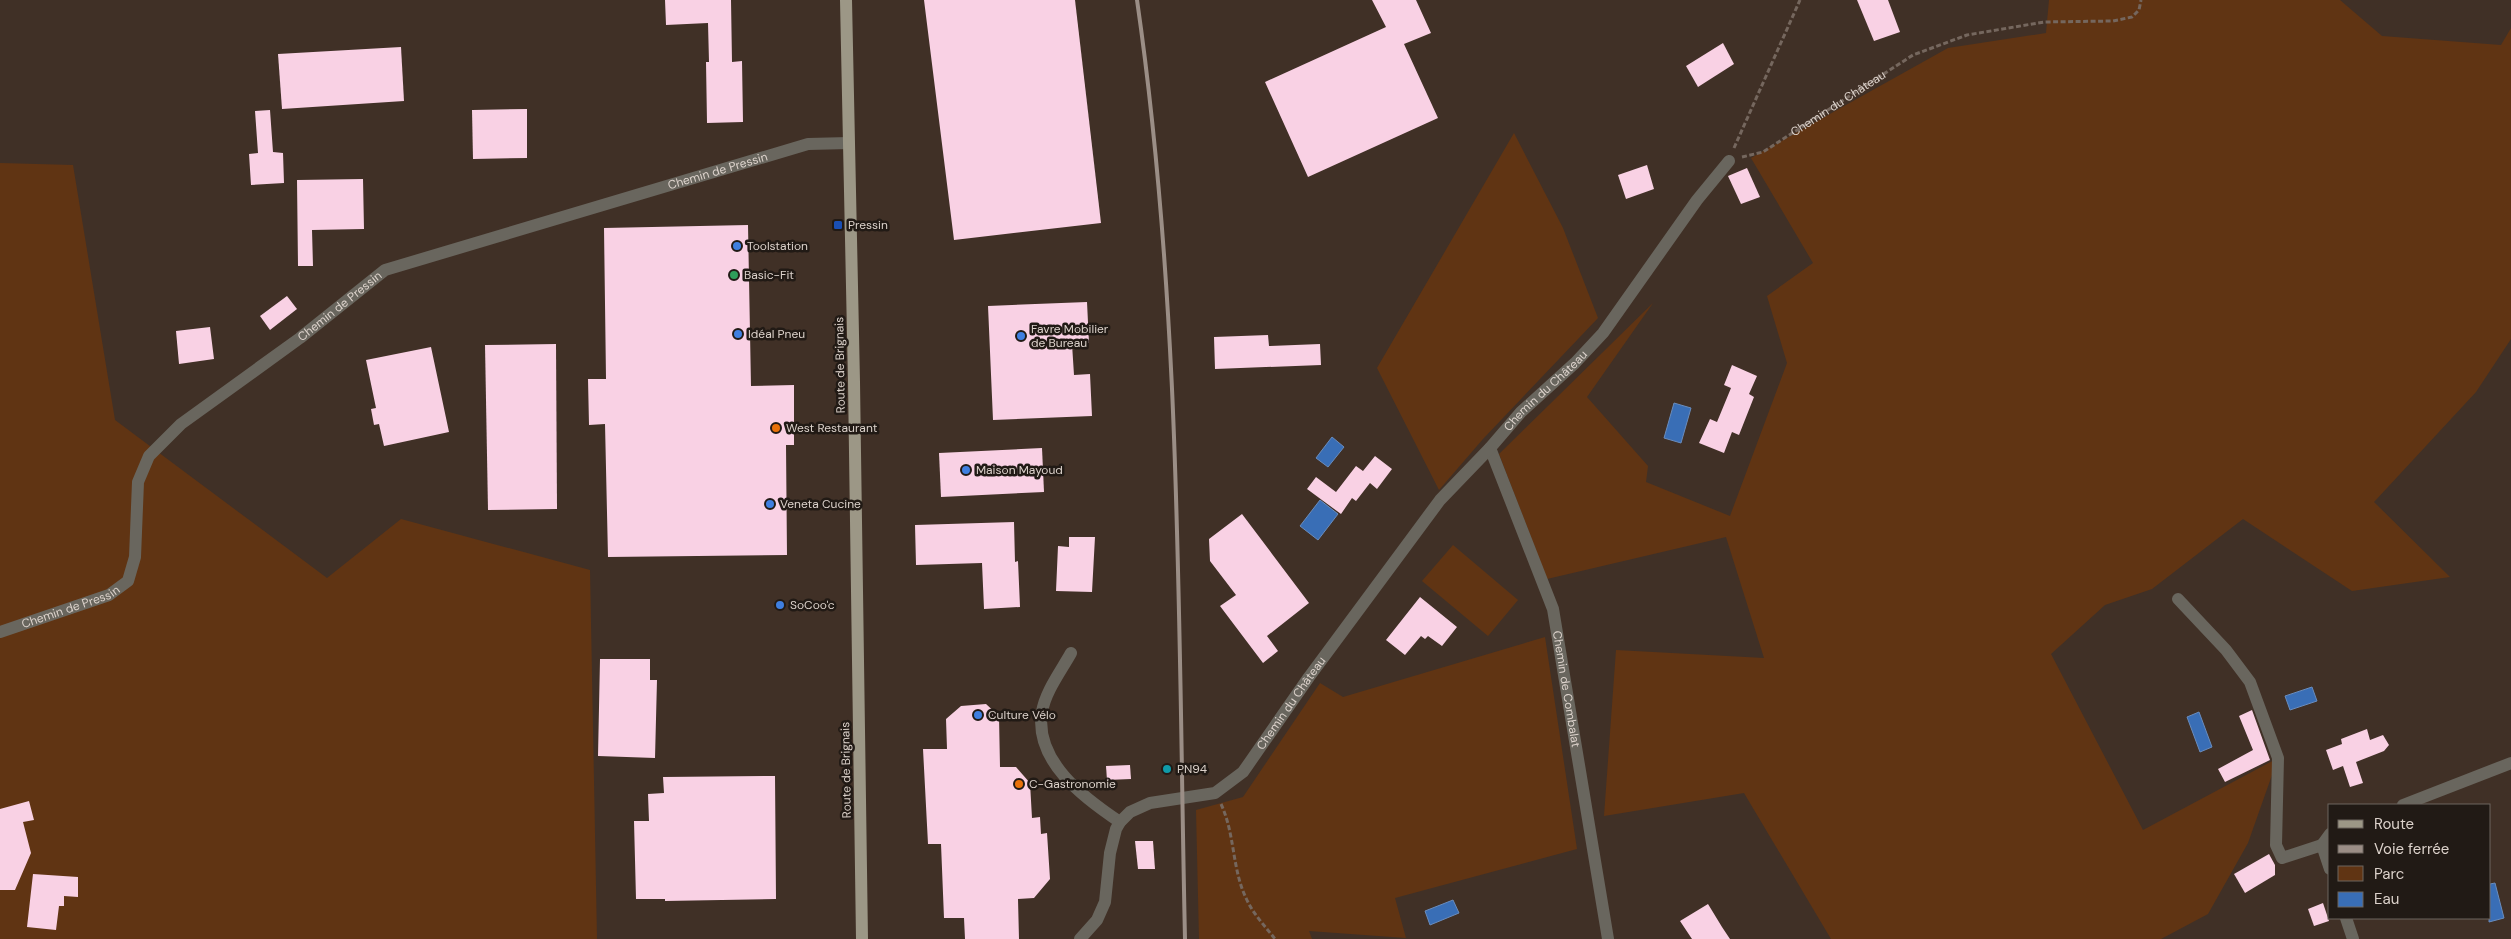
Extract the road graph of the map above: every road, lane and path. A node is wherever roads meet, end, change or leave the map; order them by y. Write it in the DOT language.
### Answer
graph roads {
  1 [pos="846,0"];
  2 [pos="1800,0"];
  3 [pos="2141,0"];
  4 [pos="849,143"];
  5 [pos="1729,161"];
  6 [pos="1490,448"];
  7 [pos="2178,599"];
  8 [pos="0,632"];
  9 [pos="1071,653"];
  10 [pos="2511,763"];
  11 [pos="1215,793"];
  12 [pos="2406,804"];
  13 [pos="1120,822"];
  14 [pos="2328,837"];
  15 [pos="2322,845"];
  16 [pos="2328,863"];
  17 [pos="2346,919"];
  18 [pos="862,939"];
  19 [pos="1080,939"];
  20 [pos="1276,939"];
  21 [pos="1608,939"];
  22 [pos="2354,939"];
  1 -- 4 [label="main road, Route de Brignais"];
  2 -- 5 [label="path"];
  3 -- 5 [label="path, Chemin du Château"];
  4 -- 8 [label="street, Chemin de Pressin"];
  4 -- 18 [label="main road, Route de Brignais"];
  5 -- 6 [label="street, Chemin du Château"];
  6 -- 11 [label="street, Chemin du Château"];
  6 -- 21 [label="street, Chemin de Combalat"];
  7 -- 15 [label="street"];
  9 -- 13 [label="street"];
  10 -- 12 [label="street"];
  11 -- 13 [label="street, Chemin du Château"];
  11 -- 20 [label="path"];
  13 -- 19 [label="street"];
  14 -- 15 [label="street"];
  15 -- 16 [label="street"];
  17 -- 22 [label="street"];
}
